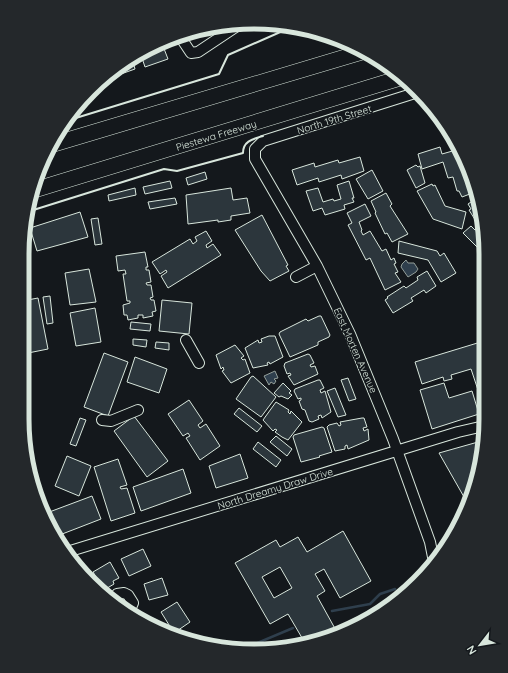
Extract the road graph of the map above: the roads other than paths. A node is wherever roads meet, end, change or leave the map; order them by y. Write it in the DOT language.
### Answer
graph roads {
  1 [pos="231,30"];
  2 [pos="183,41"];
  3 [pos="357,54"];
  4 [pos="396,79"];
  5 [pos="413,95"];
  6 [pos="58,143"];
  7 [pos="255,149"];
  8 [pos="39,189"];
  9 [pos="317,266"];
  10 [pos="296,277"];
  11 [pos="186,340"];
  12 [pos="199,363"];
  13 [pos="138,410"];
  14 [pos="102,420"];
  15 [pos="479,427"];
  16 [pos="397,451"];
  17 [pos="71,551"];
  18 [pos="433,556"];
  19 [pos="115,596"];
  20 [pos="131,607"];
  1 -- 2 [label="street"];
  3 -- 6 [label="highway"];
  4 -- 8 [label="highway, Piestewa Freeway"];
  5 -- 7 [label="street, North 19th Street"];
  7 -- 9 [label="street, East Morten Avenue"];
  9 -- 10 [label="street"];
  9 -- 16 [label="street, East Morten Avenue"];
  11 -- 12 [label="street"];
  13 -- 14 [label="street"];
  15 -- 16 [label="street, North Dreamy Draw Drive"];
  16 -- 17 [label="street, North Dreamy Draw Drive"];
  16 -- 18 [label="street, East Morten Avenue"];
  19 -- 20 [label="street"];
}
